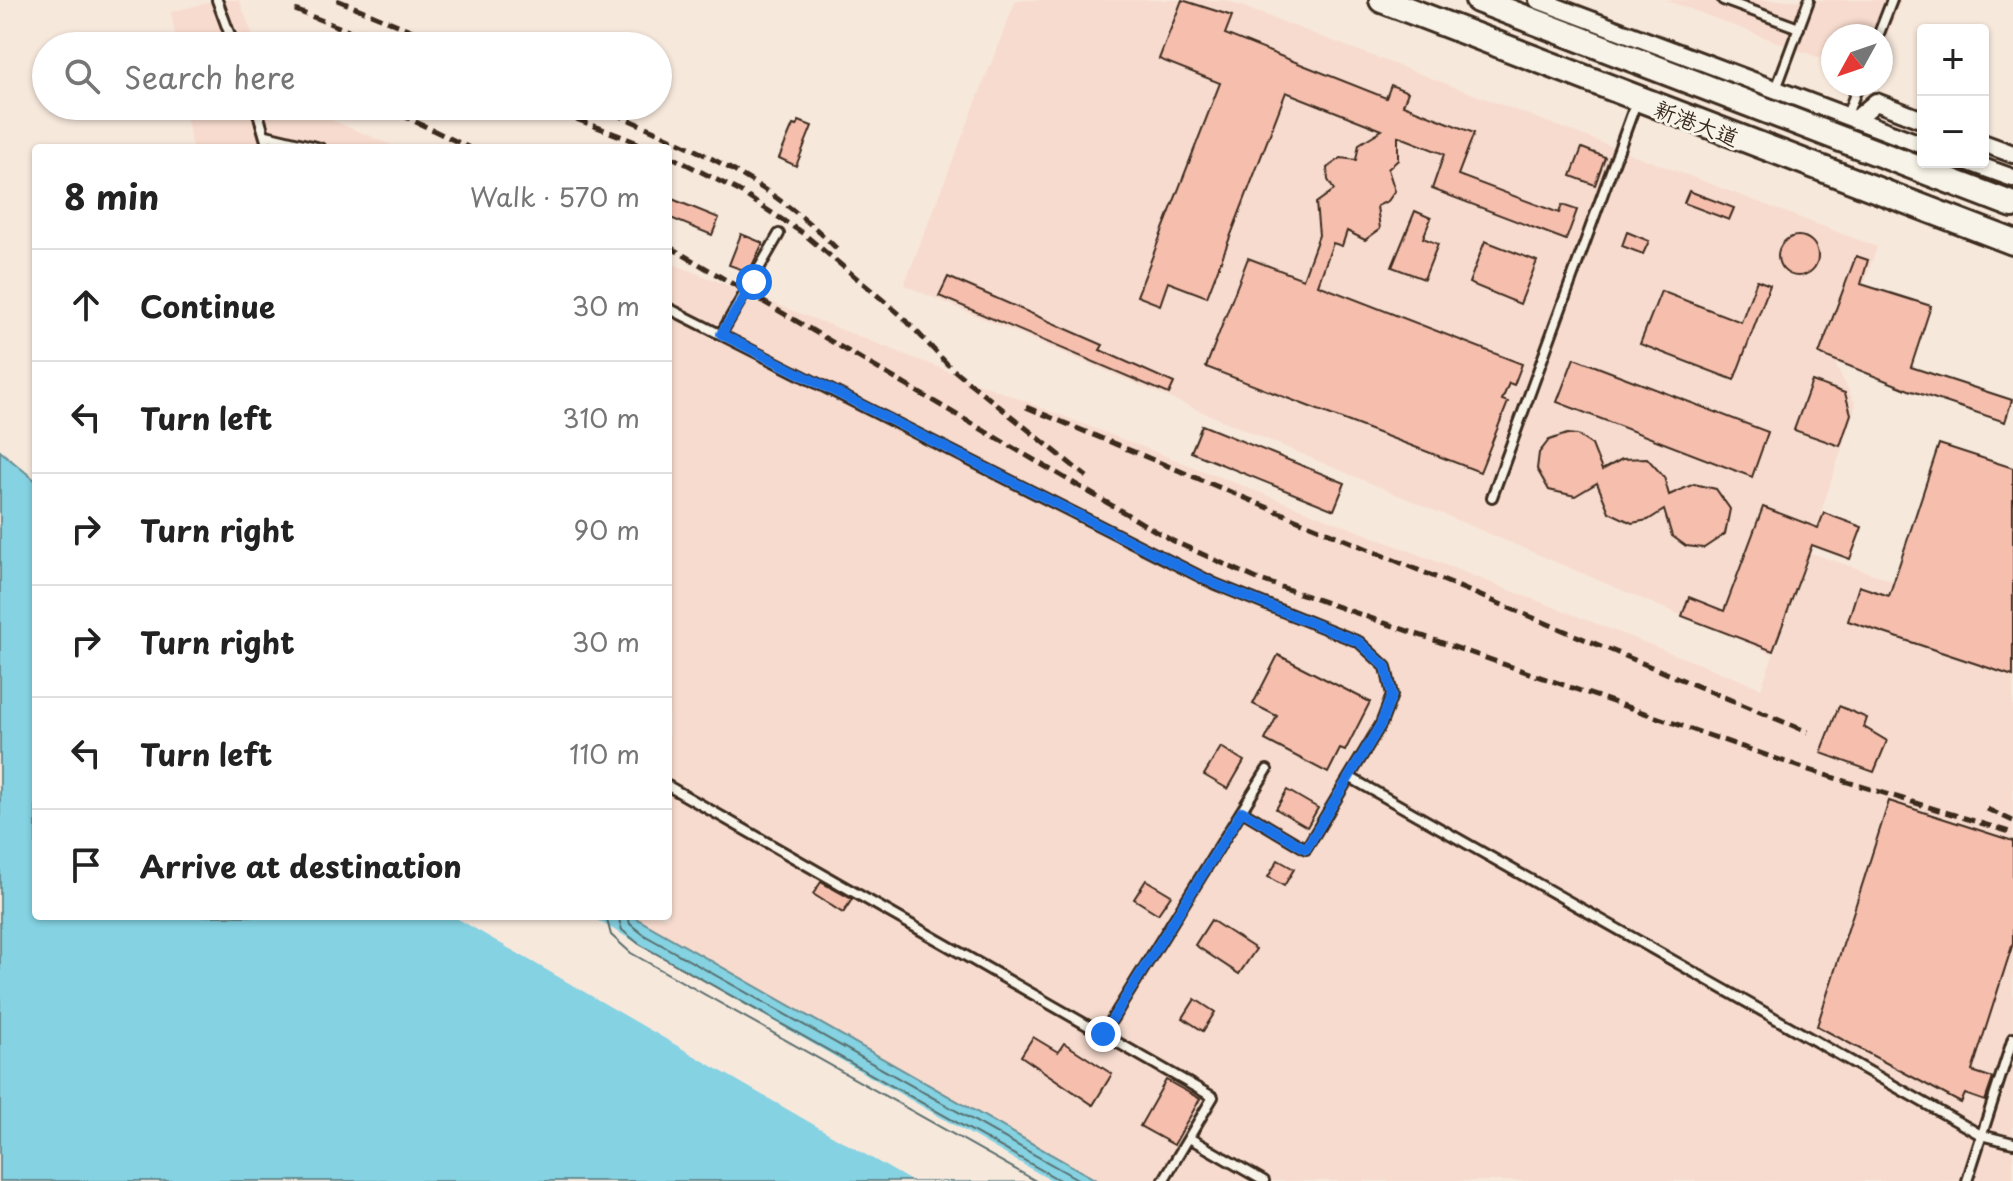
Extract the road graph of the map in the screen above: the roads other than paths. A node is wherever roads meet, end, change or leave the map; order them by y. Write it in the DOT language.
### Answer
graph roads {
  1 [pos="217,0"];
  2 [pos="1382,0"];
  3 [pos="1478,0"];
  4 [pos="1538,0"];
  5 [pos="1723,0"];
  6 [pos="1809,0"];
  7 [pos="1892,0"];
  8 [pos="1883,24"];
  9 [pos="1799,28"];
  10 [pos="229,32"];
  11 [pos="1775,91"];
  12 [pos="1856,96"];
  13 [pos="1638,99"];
  14 [pos="1917,118"];
  15 [pos="1850,119"];
  16 [pos="261,120"];
  17 [pos="266,135"];
  18 [pos="1917,143"];
  19 [pos="267,144"];
  20 [pos="303,144"];
  21 [pos="1989,145"];
  22 [pos="2013,154"];
  23 [pos="1986,168"];
  24 [pos="2013,178"];
  25 [pos="2013,205"];
  26 [pos="779,234"];
  27 [pos="2013,242"];
  28 [pos="672,310"];
  29 [pos="721,334"];
  30 [pos="1492,497"];
  31 [pos="1267,770"];
  32 [pos="1351,778"];
  33 [pos="672,788"];
  34 [pos="1242,811"];
  35 [pos="1103,1034"];
  36 [pos="2013,1038"];
  37 [pos="1981,1135"];
  38 [pos="1191,1139"];
  39 [pos="2013,1143"];
  40 [pos="1163,1181"];
  41 [pos="1264,1181"];
  42 [pos="1967,1181"];
  1 -- 10 [label="lane"];
  2 -- 13 [label="main road, 新港大道"];
  3 -- 25 [label="main road, 新港大道"];
  4 -- 11 [label="street"];
  5 -- 9 [label="lane"];
  6 -- 9 [label="lane"];
  7 -- 8 [label="lane"];
  9 -- 11 [label="lane"];
  11 -- 15 [label="street"];
  12 -- 15 [label="lane"];
  13 -- 27 [label="main road, 新港大道"];
  13 -- 30 [label="lane"];
  14 -- 15 [label="street"];
  15 -- 18 [label="street"];
  16 -- 17 [label="lane"];
  17 -- 19 [label="lane"];
  17 -- 20 [label="lane"];
  21 -- 22 [label="street"];
  23 -- 24 [label="street"];
  26 -- 29 [label="lane"];
  28 -- 29 [label="lane"];
  29 -- 32 [label="lane"];
  31 -- 34 [label="lane"];
  32 -- 34 [label="lane"];
  32 -- 37 [label="lane"];
  33 -- 35 [label="lane"];
  34 -- 35 [label="lane"];
  35 -- 38 [label="lane"];
  36 -- 37 [label="lane"];
  37 -- 39 [label="lane"];
  37 -- 42 [label="lane"];
  38 -- 40 [label="lane"];
  38 -- 41 [label="lane"];
}
